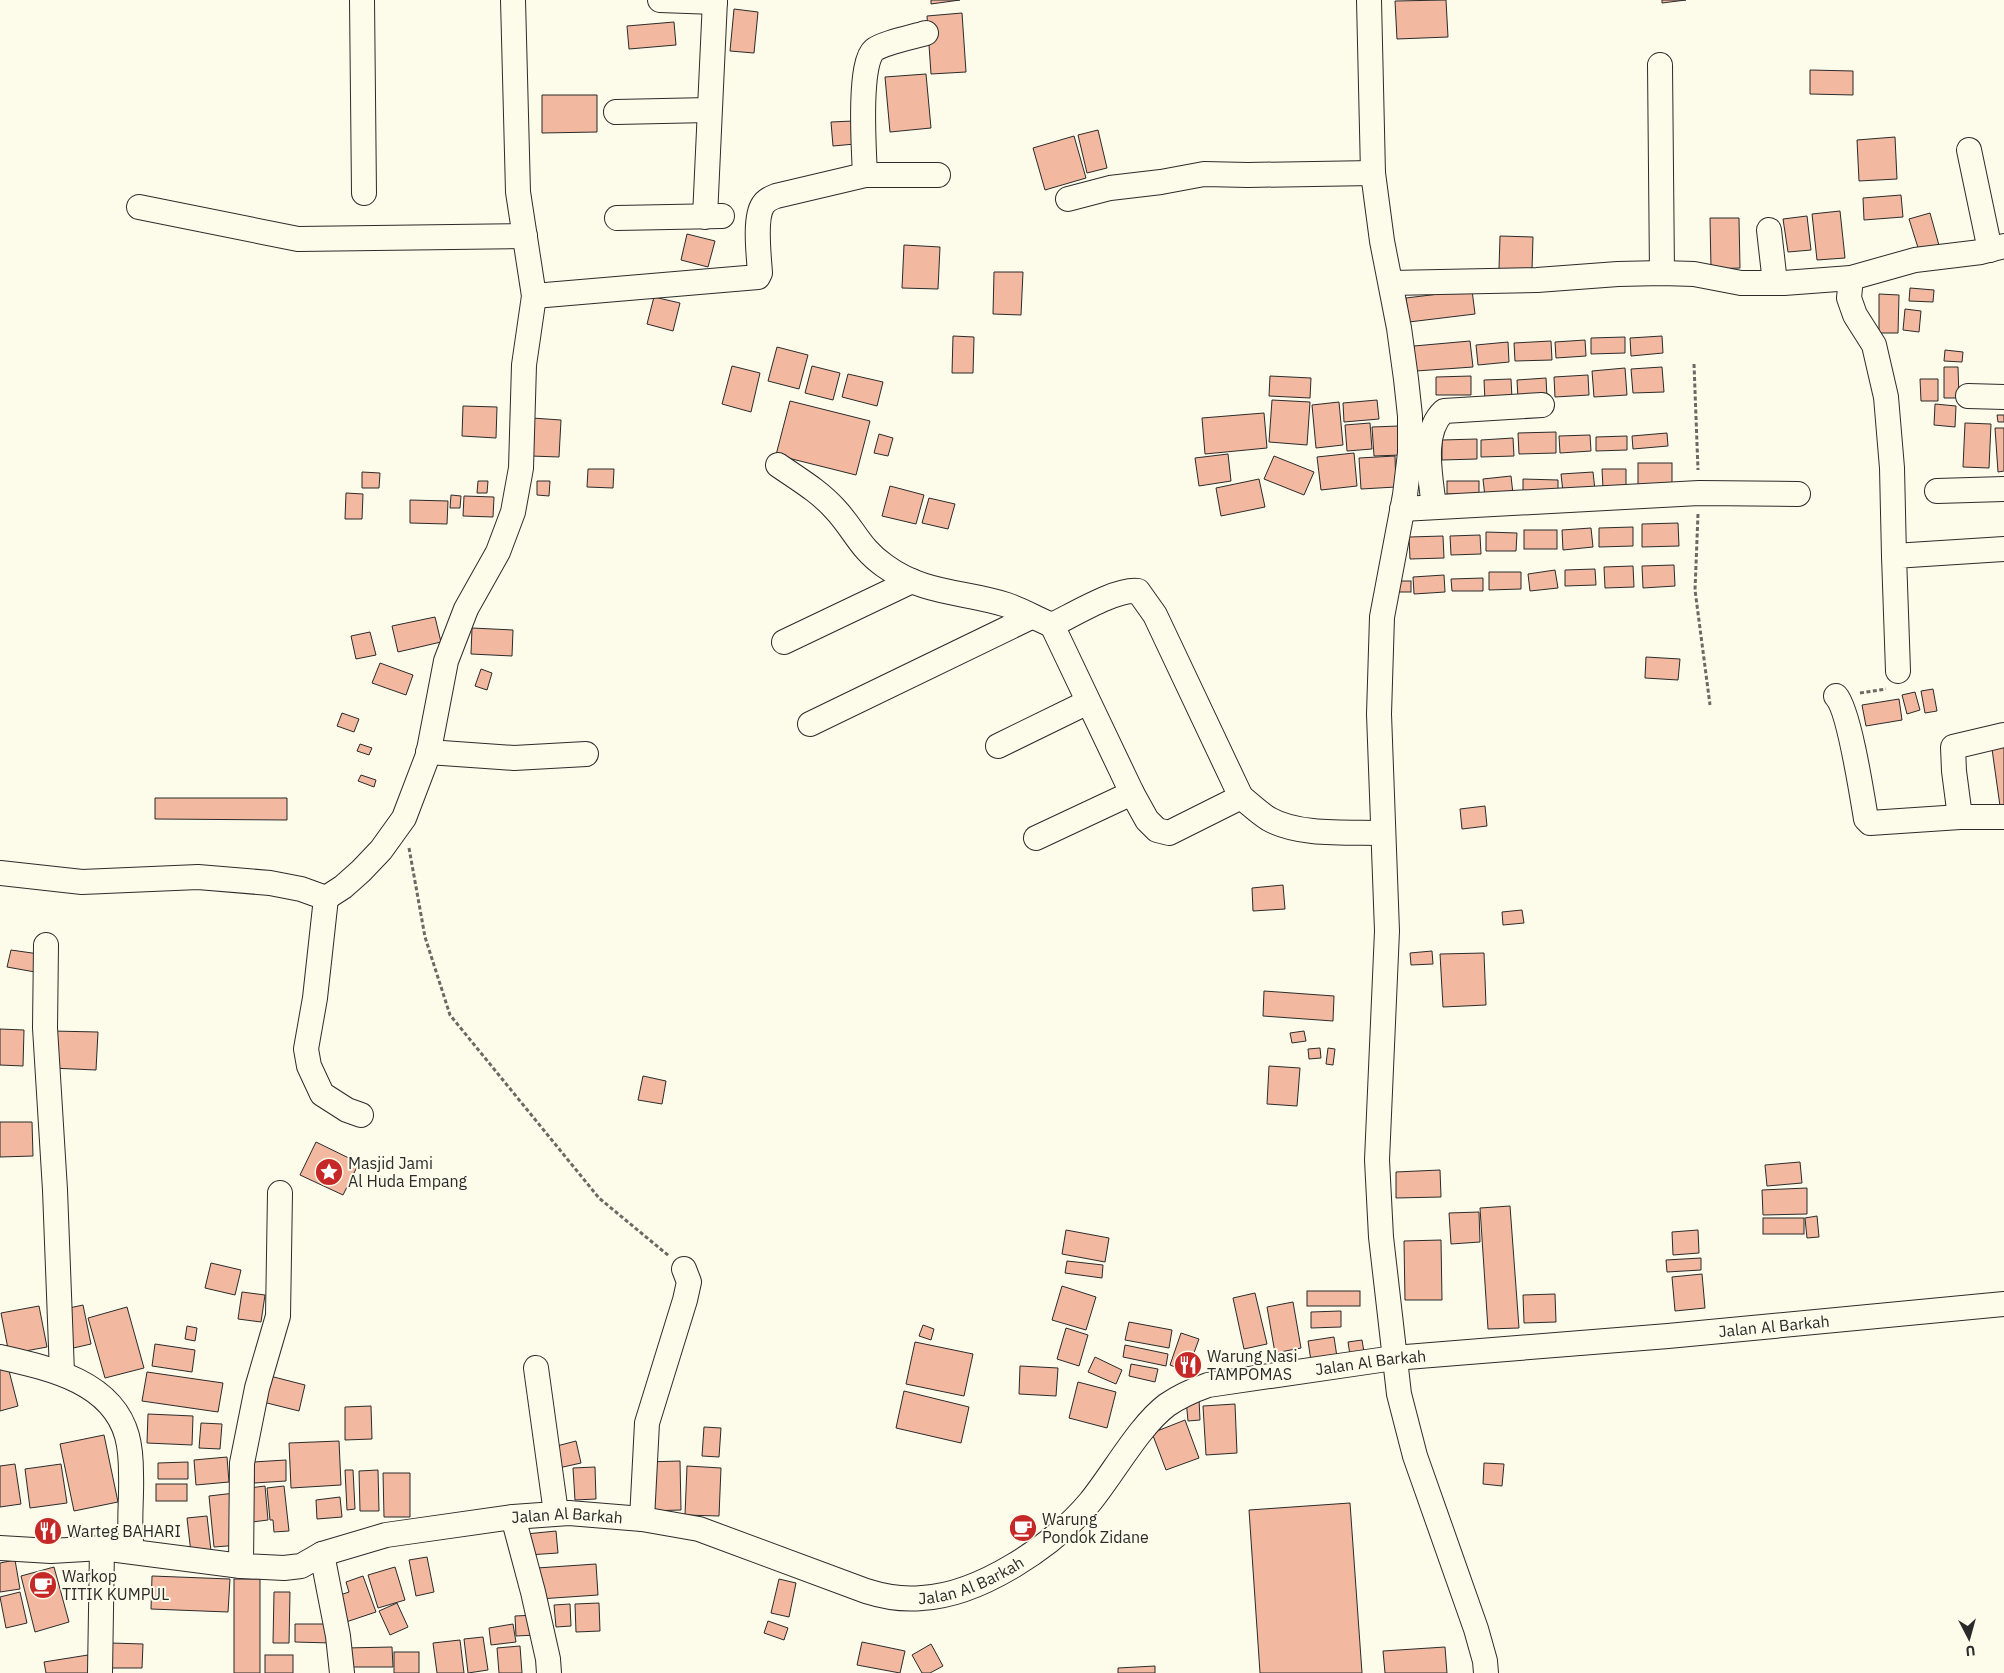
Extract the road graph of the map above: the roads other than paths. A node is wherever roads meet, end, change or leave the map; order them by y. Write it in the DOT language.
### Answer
graph roads {
  1 [pos="362,0"];
  2 [pos="513,0"];
  3 [pos="660,0"];
  4 [pos="1369,0"];
  5 [pos="715,1"];
  6 [pos="926,33"];
  7 [pos="1660,65"];
  8 [pos="709,110"];
  9 [pos="616,112"];
  10 [pos="1969,150"];
  11 [pos="1373,173"];
  12 [pos="865,175"];
  13 [pos="938,175"];
  14 [pos="364,192"];
  15 [pos="1068,199"];
  16 [pos="139,207"];
  17 [pos="617,218"];
  18 [pos="1769,230"];
  19 [pos="525,236"];
  20 [pos="1997,248"];
  21 [pos="1662,272"];
  22 [pos="1850,278"];
  23 [pos="1391,283"];
  24 [pos="1775,283"];
  25 [pos="534,296"];
  26 [pos="1968,396"];
  27 [pos="2004,397"];
  28 [pos="1542,405"];
  29 [pos="778,465"];
  30 [pos="2004,488"];
  31 [pos="1937,491"];
  32 [pos="1798,494"];
  33 [pos="1434,507"];
  34 [pos="1402,509"];
  35 [pos="2004,549"];
  36 [pos="1894,556"];
  37 [pos="912,581"];
  38 [pos="1042,621"];
  39 [pos="784,642"];
  40 [pos="1898,671"];
  41 [pos="1836,696"];
  42 [pos="1088,702"];
  43 [pos="810,724"];
  44 [pos="2004,735"];
  45 [pos="998,746"];
  46 [pos="428,752"];
  47 [pos="586,754"];
  48 [pos="1132,793"];
  49 [pos="1242,797"];
  50 [pos="1960,816"];
  51 [pos="2004,817"];
  52 [pos="1382,833"];
  53 [pos="1036,838"];
  54 [pos="0,873"];
  55 [pos="326,898"];
  56 [pos="46,945"];
  57 [pos="361,1116"];
  58 [pos="280,1193"];
  59 [pos="684,1269"];
  60 [pos="2004,1304"];
  61 [pos="0,1357"];
  62 [pos="1394,1358"];
  63 [pos="536,1368"];
  64 [pos="62,1373"];
  65 [pos="556,1513"];
  66 [pos="513,1517"];
  67 [pos="642,1519"];
  68 [pos="0,1548"];
  69 [pos="102,1548"];
  70 [pos="132,1551"];
  71 [pos="322,1554"];
  72 [pos="241,1566"];
  73 [pos="100,1673"];
  74 [pos="342,1673"];
  75 [pos="549,1673"];
  76 [pos="1486,1673"];
  1 -- 14 [label="street"];
  2 -- 19 [label="street"];
  3 -- 5 [label="street"];
  4 -- 11 [label="street"];
  5 -- 8 [label="street"];
  6 -- 12 [label="street"];
  7 -- 21 [label="street"];
  8 -- 9 [label="street"];
  8 -- 17 [label="street"];
  10 -- 20 [label="street"];
  11 -- 15 [label="street"];
  11 -- 23 [label="street"];
  12 -- 13 [label="street"];
  12 -- 25 [label="street"];
  16 -- 19 [label="street"];
  18 -- 24 [label="street"];
  19 -- 25 [label="street"];
  20 -- 22 [label="street"];
  21 -- 23 [label="street"];
  21 -- 24 [label="street"];
  22 -- 24 [label="street"];
  22 -- 36 [label="street"];
  23 -- 34 [label="street"];
  25 -- 46 [label="street"];
  26 -- 27 [label="street"];
  28 -- 33 [label="street"];
  29 -- 37 [label="street"];
  30 -- 31 [label="street"];
  32 -- 33 [label="street"];
  33 -- 34 [label="street"];
  34 -- 52 [label="street"];
  35 -- 36 [label="street"];
  36 -- 40 [label="street"];
  37 -- 38 [label="street"];
  37 -- 39 [label="street"];
  38 -- 42 [label="street"];
  38 -- 43 [label="street"];
  38 -- 49 [label="street"];
  41 -- 50 [label="street"];
  42 -- 45 [label="street"];
  42 -- 48 [label="street"];
  44 -- 50 [label="street"];
  46 -- 47 [label="street"];
  46 -- 55 [label="street"];
  48 -- 49 [label="street"];
  48 -- 53 [label="street"];
  49 -- 52 [label="street"];
  50 -- 51 [label="street"];
  52 -- 62 [label="street"];
  54 -- 55 [label="street"];
  55 -- 57 [label="street"];
  56 -- 64 [label="street"];
  58 -- 72 [label="street"];
  59 -- 67 [label="street"];
  60 -- 62 [label="street, Jalan Al Barkah"];
  61 -- 64 [label="street"];
  62 -- 67 [label="street, Jalan Al Barkah"];
  62 -- 76 [label="street"];
  63 -- 65 [label="street"];
  64 -- 70 [label="street"];
  65 -- 66 [label="street, Jalan Al Barkah"];
  65 -- 67 [label="street, Jalan Al Barkah"];
  66 -- 71 [label="street, Jalan Al Barkah"];
  66 -- 75 [label="street"];
  68 -- 69 [label="street, Jalan Al Barkah"];
  69 -- 70 [label="street, Jalan Al Barkah"];
  69 -- 73 [label="street"];
  70 -- 72 [label="street, Jalan Al Barkah"];
  71 -- 72 [label="street, Jalan Al Barkah"];
  71 -- 74 [label="street"];
}
